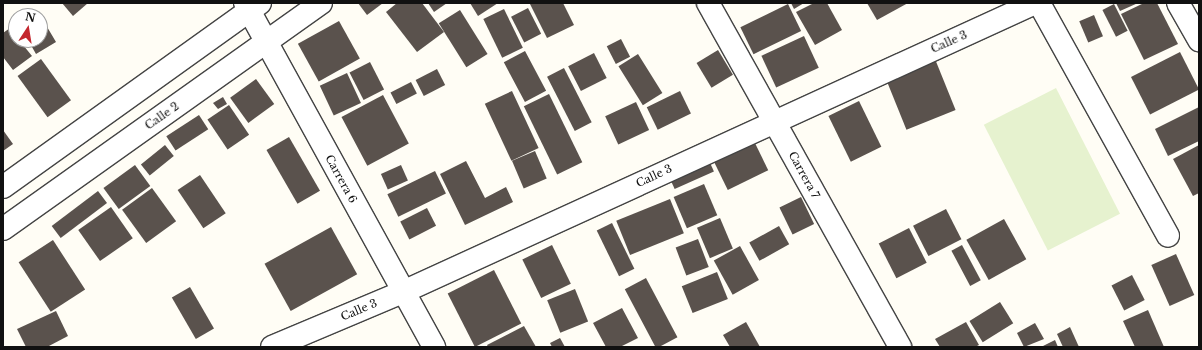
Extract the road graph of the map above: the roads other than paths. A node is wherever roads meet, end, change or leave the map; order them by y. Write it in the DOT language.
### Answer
graph roads {
  1 [pos="321,3"];
  2 [pos="708,3"];
  3 [pos="1035,3"];
  4 [pos="1039,3"];
  5 [pos="1178,3"];
  6 [pos="252,6"];
  7 [pos="1199,40"];
  8 [pos="266,43"];
  9 [pos="773,121"];
  10 [pos="3,187"];
  11 [pos="3,229"];
  12 [pos="1168,236"];
  13 [pos="403,292"];
  14 [pos="272,347"];
  15 [pos="434,347"];
  16 [pos="900,347"];
  1 -- 8 [label="street, Calle 2"];
  2 -- 9 [label="street, Carrera 7"];
  3 -- 9 [label="street, Calle 3"];
  4 -- 12 [label="street"];
  5 -- 7 [label="street"];
  6 -- 8 [label="street, Carrera 6"];
  6 -- 10 [label="street"];
  8 -- 11 [label="street, Calle 2"];
  8 -- 13 [label="street, Carrera 6"];
  9 -- 13 [label="street, Calle 3"];
  9 -- 16 [label="street, Carrera 7"];
  13 -- 14 [label="street, Calle 3"];
  13 -- 15 [label="street, Carrera 6"];
}
